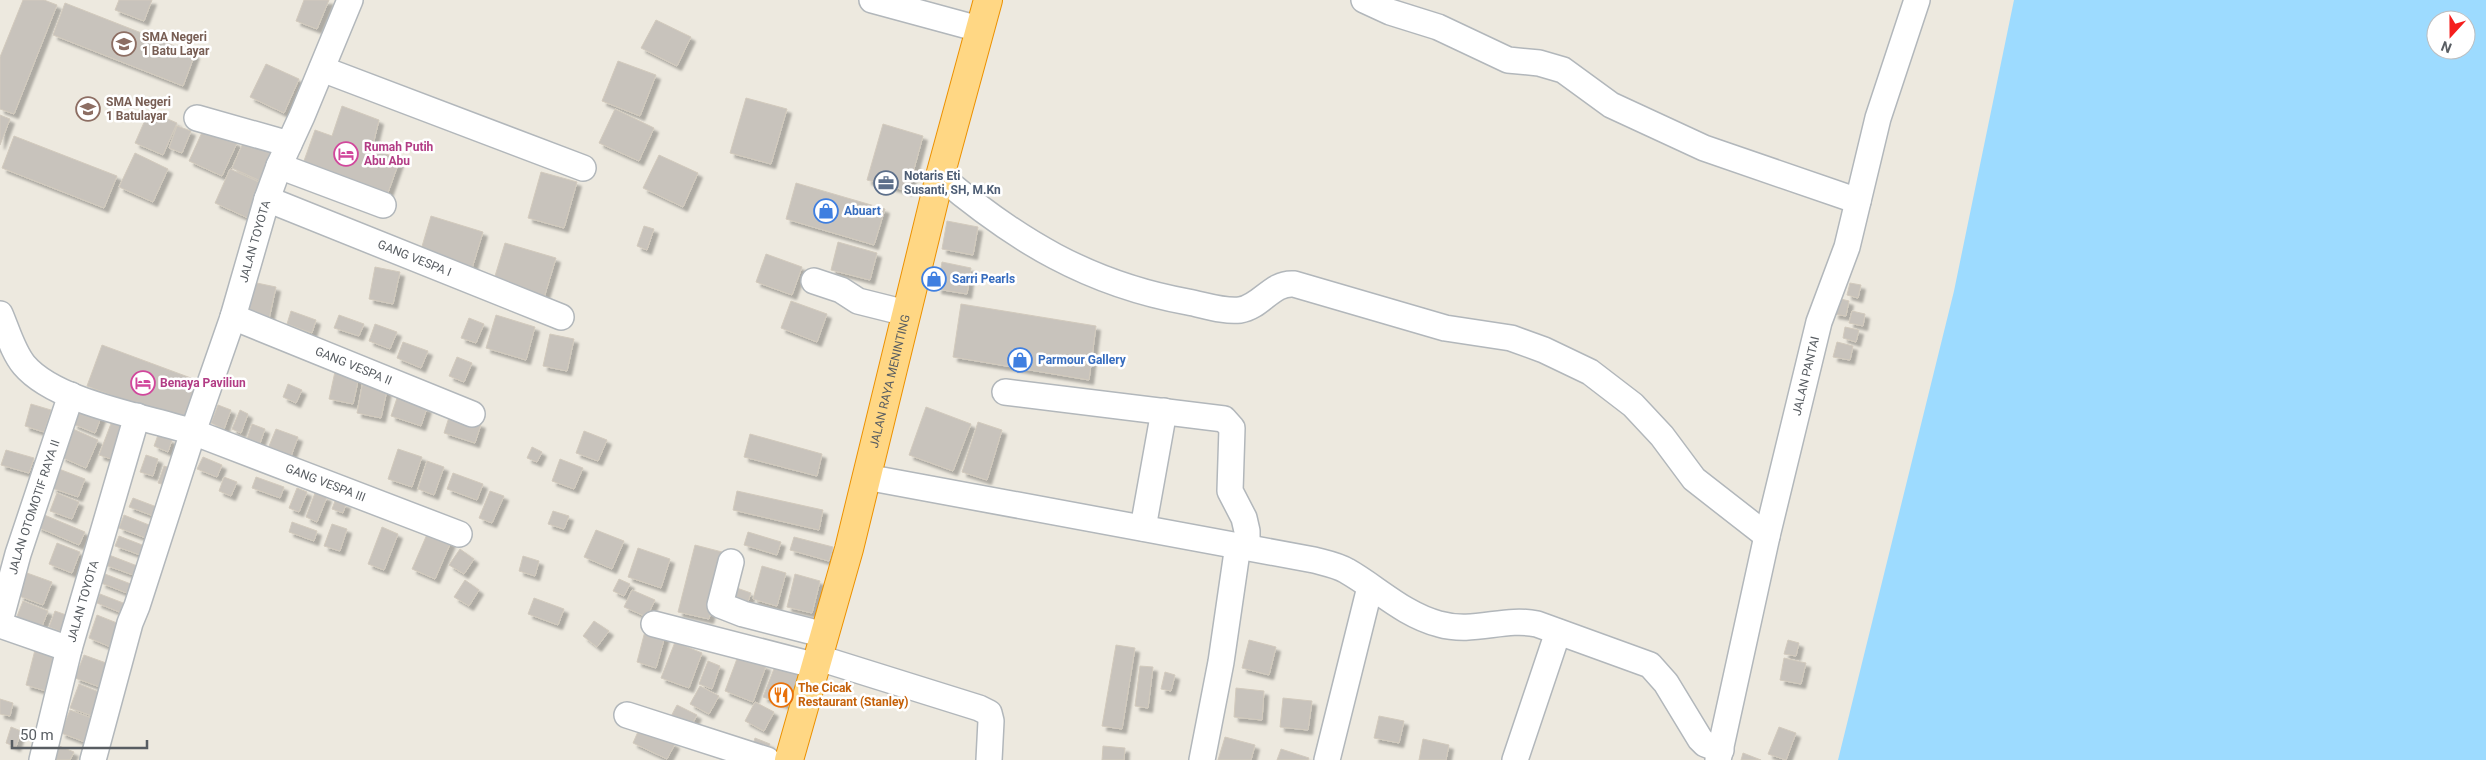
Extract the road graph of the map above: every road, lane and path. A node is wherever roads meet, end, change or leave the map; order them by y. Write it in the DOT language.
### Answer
graph roads {
  1 [pos="350,0"];
  2 [pos="872,0"];
  3 [pos="988,0"];
  4 [pos="1364,0"];
  5 [pos="1917,0"];
  6 [pos="979,29"];
  7 [pos="322,69"];
  8 [pos="197,118"];
  9 [pos="284,155"];
  10 [pos="583,168"];
  11 [pos="940,176"];
  12 [pos="267,199"];
  13 [pos="1858,201"];
  14 [pos="383,205"];
  15 [pos="814,282"];
  16 [pos="906,313"];
  17 [pos="0,314"];
  18 [pos="233,317"];
  19 [pos="562,317"];
  20 [pos="1005,392"];
  21 [pos="71,395"];
  22 [pos="1164,411"];
  23 [pos="472,414"];
  24 [pos="137,416"];
  25 [pos="193,432"];
  26 [pos="866,477"];
  27 [pos="1143,528"];
  28 [pos="459,534"];
  29 [pos="1767,536"];
  30 [pos="1243,546"];
  31 [pos="9,551"];
  32 [pos="730,562"];
  33 [pos="1370,587"];
  34 [pos="0,621"];
  35 [pos="654,624"];
  36 [pos="0,625"];
  37 [pos="1558,632"];
  38 [pos="69,649"];
  39 [pos="820,653"];
  40 [pos="627,715"];
  41 [pos="1719,755"];
  42 [pos="42,760"];
  43 [pos="93,760"];
  44 [pos="767,760"];
  45 [pos="789,760"];
  46 [pos="988,760"];
  47 [pos="1202,760"];
  48 [pos="1327,760"];
  49 [pos="1515,760"];
  1 -- 7 [label="street, JALAN TOYOTA"];
  2 -- 6 [label="street"];
  3 -- 6 [label="highway, JALAN RAYA MENINTING"];
  4 -- 13 [label="street"];
  5 -- 13 [label="street, JALAN PANTAI"];
  6 -- 11 [label="highway, JALAN RAYA MENINTING"];
  7 -- 9 [label="street, JALAN TOYOTA"];
  7 -- 10 [label="street"];
  8 -- 9 [label="street"];
  9 -- 12 [label="street, JALAN TOYOTA"];
  9 -- 14 [label="street"];
  11 -- 16 [label="highway, JALAN RAYA MENINTING"];
  11 -- 29 [label="street"];
  12 -- 18 [label="street, JALAN TOYOTA"];
  12 -- 19 [label="street, GANG VESPA I"];
  13 -- 29 [label="street, JALAN PANTAI"];
  15 -- 16 [label="street"];
  16 -- 26 [label="highway, JALAN RAYA MENINTING"];
  17 -- 21 [label="street"];
  18 -- 23 [label="street, GANG VESPA II"];
  18 -- 25 [label="street, JALAN TOYOTA"];
  20 -- 22 [label="street"];
  21 -- 24 [label="street"];
  21 -- 31 [label="street, JALAN OTOMOTIF RAYA II"];
  22 -- 27 [label="street"];
  22 -- 30 [label="street"];
  24 -- 25 [label="street"];
  24 -- 38 [label="street, JALAN TOYOTA"];
  25 -- 28 [label="street, GANG VESPA III"];
  25 -- 43 [label="street, JALAN TOYOTA"];
  26 -- 27 [label="street"];
  26 -- 39 [label="highway, JALAN RAYA MENINTING"];
  27 -- 30 [label="street"];
  29 -- 41 [label="street, JALAN PANTAI"];
  30 -- 33 [label="street"];
  30 -- 47 [label="street"];
  31 -- 34 [label="street, JALAN OTOMOTIF RAYA II"];
  32 -- 39 [label="street"];
  33 -- 37 [label="street"];
  33 -- 48 [label="street"];
  35 -- 39 [label="street"];
  36 -- 38 [label="street"];
  37 -- 41 [label="street"];
  37 -- 49 [label="street"];
  38 -- 42 [label="street, JALAN TOYOTA"];
  39 -- 45 [label="highway, JALAN RAYA MENINTING"];
  39 -- 46 [label="street"];
  40 -- 44 [label="street"];
}
